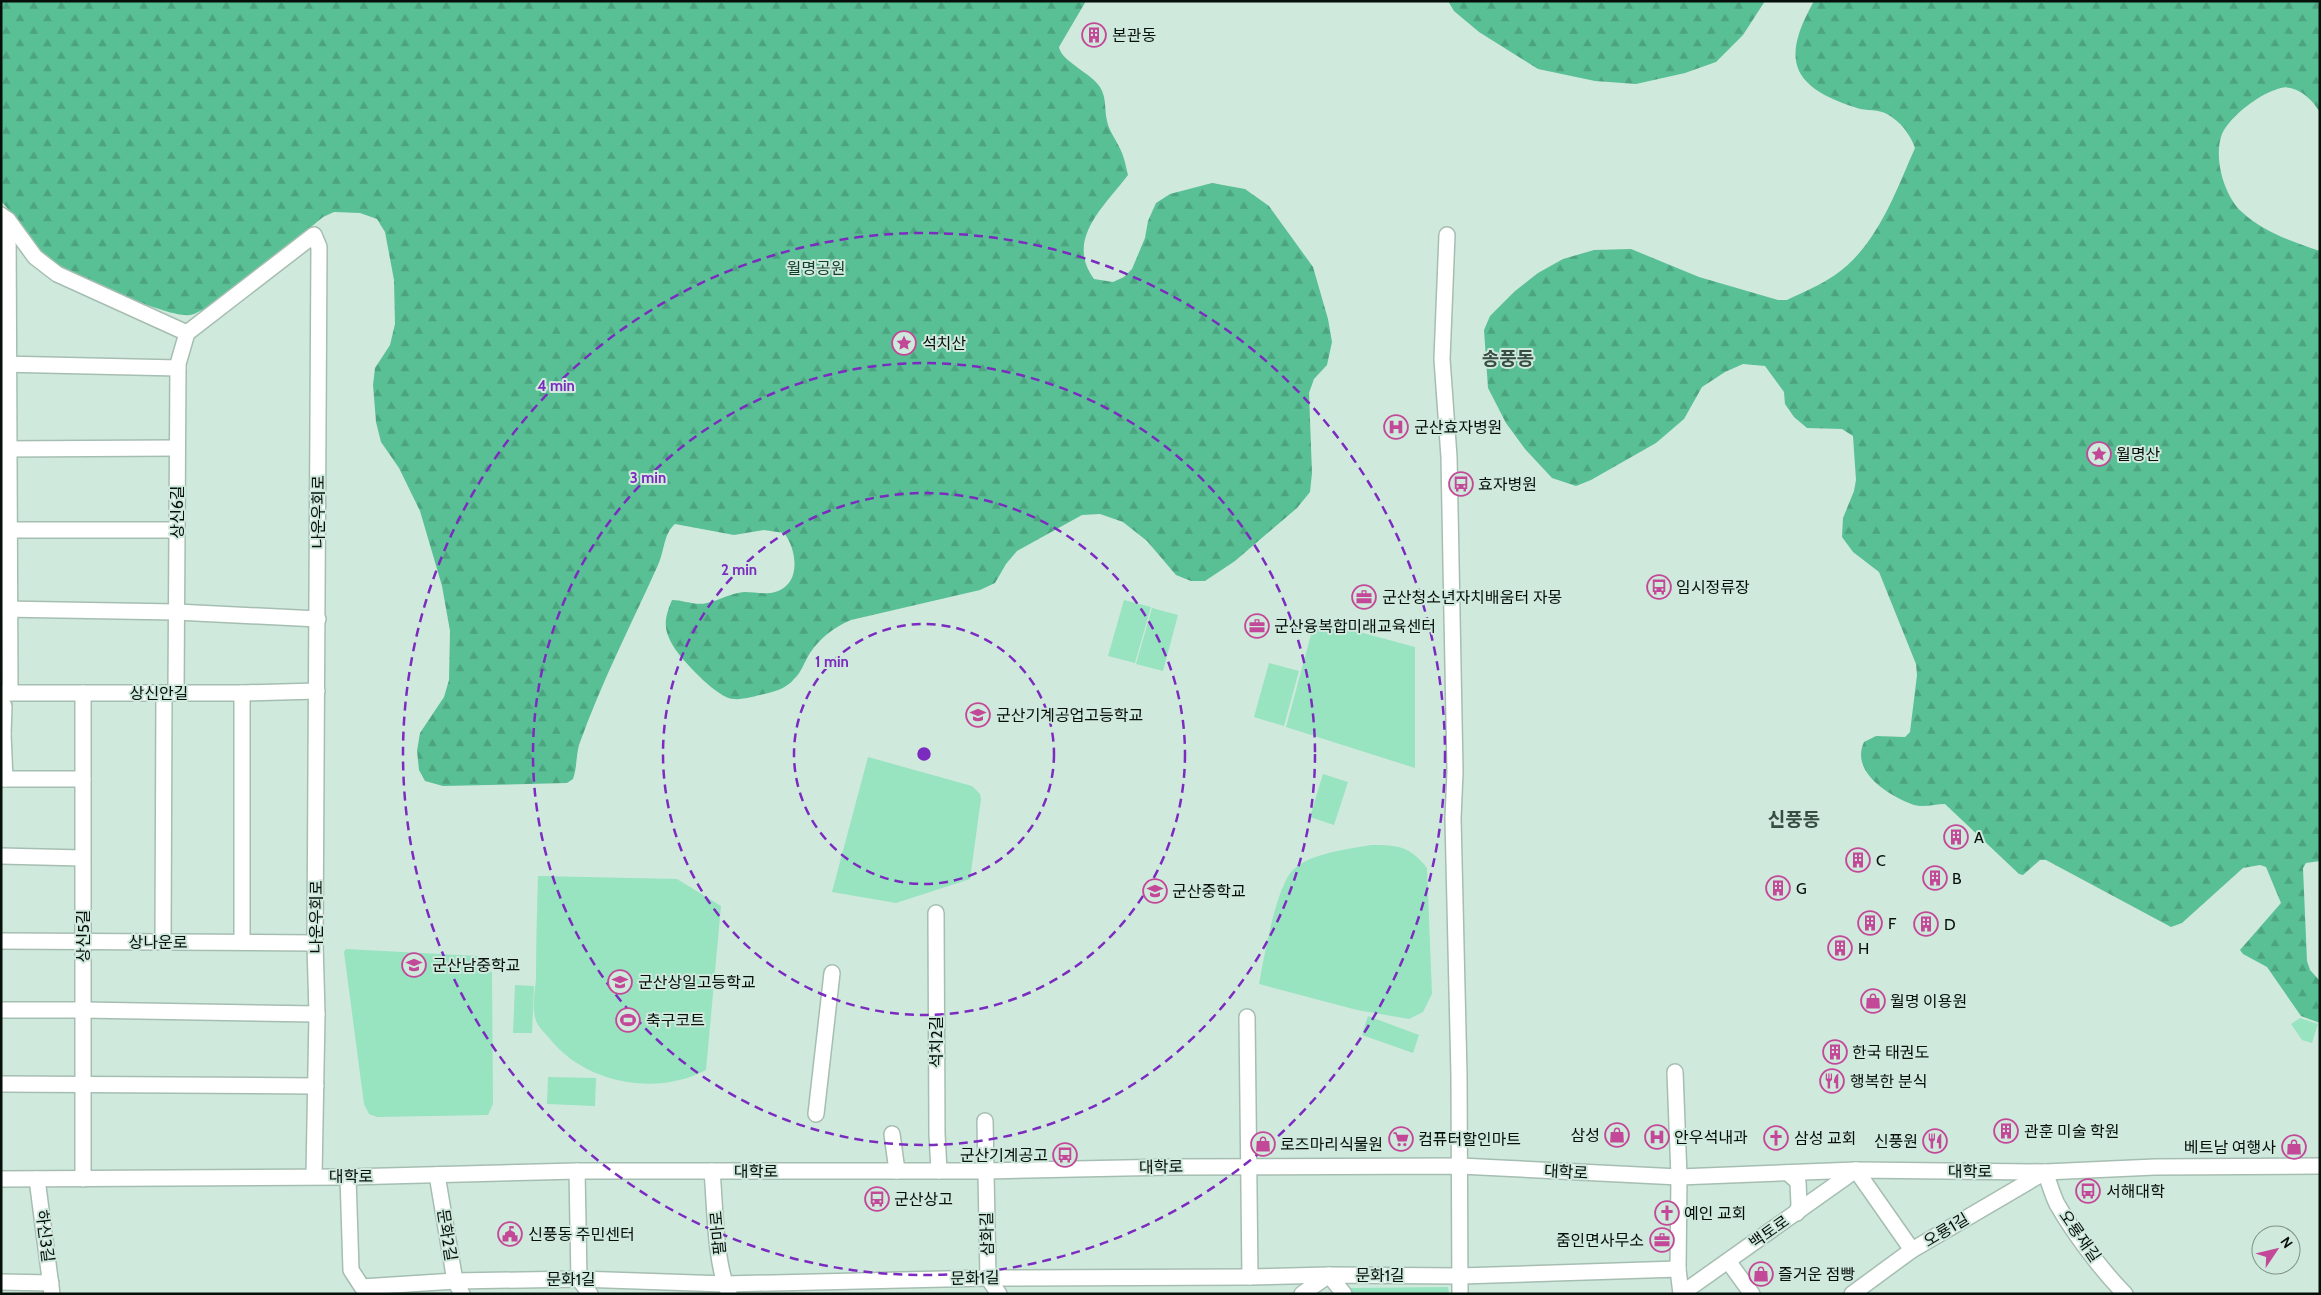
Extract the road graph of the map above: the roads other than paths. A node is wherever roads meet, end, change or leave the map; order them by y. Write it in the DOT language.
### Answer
graph roads {
  1 [pos="5,218"];
  2 [pos="1447,235"];
  3 [pos="5,274"];
  4 [pos="187,333"];
  5 [pos="5,364"];
  6 [pos="178,368"];
  7 [pos="177,448"];
  8 [pos="6,449"];
  9 [pos="6,530"];
  10 [pos="177,530"];
  11 [pos="6,568"];
  12 [pos="6,609"];
  13 [pos="176,612"];
  14 [pos="318,619"];
  15 [pos="317,691"];
  16 [pos="83,693"];
  17 [pos="170,693"];
  18 [pos="242,693"];
  19 [pos="5,697"];
  20 [pos="2,734"];
  21 [pos="3,779"];
  22 [pos="83,779"];
  23 [pos="1,856"];
  24 [pos="82,858"];
  25 [pos="936,913"];
  26 [pos="1,941"];
  27 [pos="84,941"];
  28 [pos="163,942"];
  29 [pos="242,942"];
  30 [pos="315,943"];
  31 [pos="832,973"];
  32 [pos="1,1010"];
  33 [pos="83,1010"];
  34 [pos="317,1014"];
  35 [pos="1247,1017"];
  36 [pos="1675,1072"];
  37 [pos="1,1084"];
  38 [pos="83,1085"];
  39 [pos="316,1086"];
  40 [pos="816,1114"];
  41 [pos="985,1121"];
  42 [pos="892,1134"];
  43 [pos="1460,1166"];
  44 [pos="2320,1166"];
  45 [pos="1248,1167"];
  46 [pos="1856,1170"];
  47 [pos="577,1171"];
  48 [pos="712,1171"];
  49 [pos="897,1171"];
  50 [pos="939,1171"];
  51 [pos="986,1171"];
  52 [pos="2045,1172"];
  53 [pos="1788,1173"];
  54 [pos="437,1175"];
  55 [pos="314,1176"];
  56 [pos="348,1176"];
  57 [pos="1679,1177"];
  58 [pos="1,1179"];
  59 [pos="37,1179"];
  60 [pos="83,1179"];
  61 [pos="1797,1213"];
  62 [pos="1912,1250"];
  63 [pos="1728,1261"];
  64 [pos="1678,1269"];
  65 [pos="1330,1275"];
  66 [pos="1460,1276"];
  67 [pos="1250,1277"];
  68 [pos="988,1278"];
  69 [pos="579,1279"];
  70 [pos="1,1282"];
  71 [pos="51,1288"];
  72 [pos="455,1289"];
  73 [pos="727,1289"];
  74 [pos="590,1294"];
  75 [pos="999,1294"];
  76 [pos="1302,1294"];
  77 [pos="1344,1294"];
  78 [pos="1460,1294"];
  79 [pos="1681,1294"];
  80 [pos="1752,1294"];
  81 [pos="1852,1294"];
  82 [pos="2125,1294"];
  1 -- 3 [label="street"];
  1 -- 4 [label="street"];
  2 -- 43 [label="street"];
  3 -- 5 [label="street"];
  4 -- 6 [label="street, 상신6길"];
  4 -- 14 [label="street, 나운우회로"];
  5 -- 6 [label="street"];
  5 -- 8 [label="street"];
  6 -- 7 [label="street, 상신6길"];
  7 -- 8 [label="street"];
  7 -- 10 [label="street, 상신6길"];
  8 -- 9 [label="street"];
  9 -- 10 [label="street"];
  9 -- 11 [label="street"];
  10 -- 13 [label="street, 상신6길"];
  11 -- 12 [label="street"];
  12 -- 13 [label="street"];
  12 -- 19 [label="street"];
  13 -- 14 [label="street"];
  13 -- 17 [label="street, 상신6길"];
  14 -- 15 [label="street, 나운우회로"];
  15 -- 18 [label="street, 상신안길"];
  15 -- 30 [label="street, 나운우회로"];
  16 -- 17 [label="street, 상신안길"];
  16 -- 19 [label="street, 상신안길"];
  16 -- 22 [label="street, 상신5길"];
  17 -- 18 [label="street, 상신안길"];
  17 -- 28 [label="street, 상신6길"];
  18 -- 29 [label="street"];
  19 -- 20 [label="street"];
  20 -- 21 [label="street"];
  21 -- 22 [label="street"];
  22 -- 24 [label="street, 상신5길"];
  23 -- 24 [label="street"];
  24 -- 27 [label="street, 상신5길"];
  25 -- 50 [label="street, 석치2길"];
  26 -- 27 [label="street, 상나운로"];
  27 -- 28 [label="street, 상나운로"];
  27 -- 33 [label="street, 상신5길"];
  28 -- 29 [label="street, 상나운로"];
  29 -- 30 [label="street, 상나운로"];
  30 -- 34 [label="street, 나운우회로"];
  31 -- 40 [label="street"];
  32 -- 33 [label="street"];
  33 -- 34 [label="street"];
  33 -- 38 [label="street, 상신5길"];
  34 -- 39 [label="street, 나운우회로"];
  35 -- 45 [label="street"];
  36 -- 57 [label="street"];
  37 -- 38 [label="street"];
  38 -- 39 [label="street"];
  38 -- 60 [label="street, 상신5길"];
  39 -- 55 [label="street, 나운우회로"];
  41 -- 51 [label="street, 삼화길"];
  42 -- 49 [label="street"];
  43 -- 45 [label="street, 대학로"];
  43 -- 57 [label="street, 대학로"];
  43 -- 66 [label="street"];
  44 -- 52 [label="street, 대학로"];
  45 -- 51 [label="street, 대학로"];
  45 -- 67 [label="street"];
  46 -- 52 [label="street, 대학로"];
  46 -- 53 [label="street, 대학로"];
  46 -- 61 [label="street, 백토로"];
  46 -- 62 [label="street"];
  47 -- 48 [label="street, 대학로"];
  47 -- 54 [label="street, 대학로"];
  47 -- 69 [label="street"];
  48 -- 49 [label="street, 대학로"];
  48 -- 73 [label="street, 팔마로"];
  49 -- 50 [label="street, 대학로"];
  50 -- 51 [label="street, 대학로"];
  51 -- 68 [label="street, 삼화길"];
  52 -- 62 [label="street, 오룡1길"];
  52 -- 82 [label="street, 오룡재길"];
  53 -- 57 [label="street, 대학로"];
  53 -- 61 [label="street"];
  54 -- 56 [label="street, 대학로"];
  54 -- 72 [label="street, 문화2길"];
  55 -- 56 [label="street, 대학로"];
  55 -- 60 [label="street, 대학로"];
  56 -- 72 [label="street, 문화1길"];
  57 -- 64 [label="street"];
  58 -- 59 [label="street, 대학로"];
  59 -- 60 [label="street, 대학로"];
  59 -- 71 [label="street, 하신3길"];
  61 -- 63 [label="street, 백토로"];
  62 -- 81 [label="street, 오룡1길"];
  63 -- 79 [label="street, 백토로"];
  63 -- 80 [label="street"];
  64 -- 66 [label="street, 문화1길"];
  64 -- 79 [label="street"];
  65 -- 66 [label="street, 문화1길"];
  65 -- 67 [label="street, 문화1길"];
  65 -- 76 [label="street"];
  65 -- 77 [label="street"];
  66 -- 78 [label="street"];
  67 -- 68 [label="street, 문화1길"];
  68 -- 73 [label="street, 문화1길"];
  68 -- 75 [label="street, 삼화길"];
  69 -- 72 [label="street, 문화1길"];
  69 -- 73 [label="street, 문화1길"];
  69 -- 74 [label="street"];
  70 -- 71 [label="street"];
}
